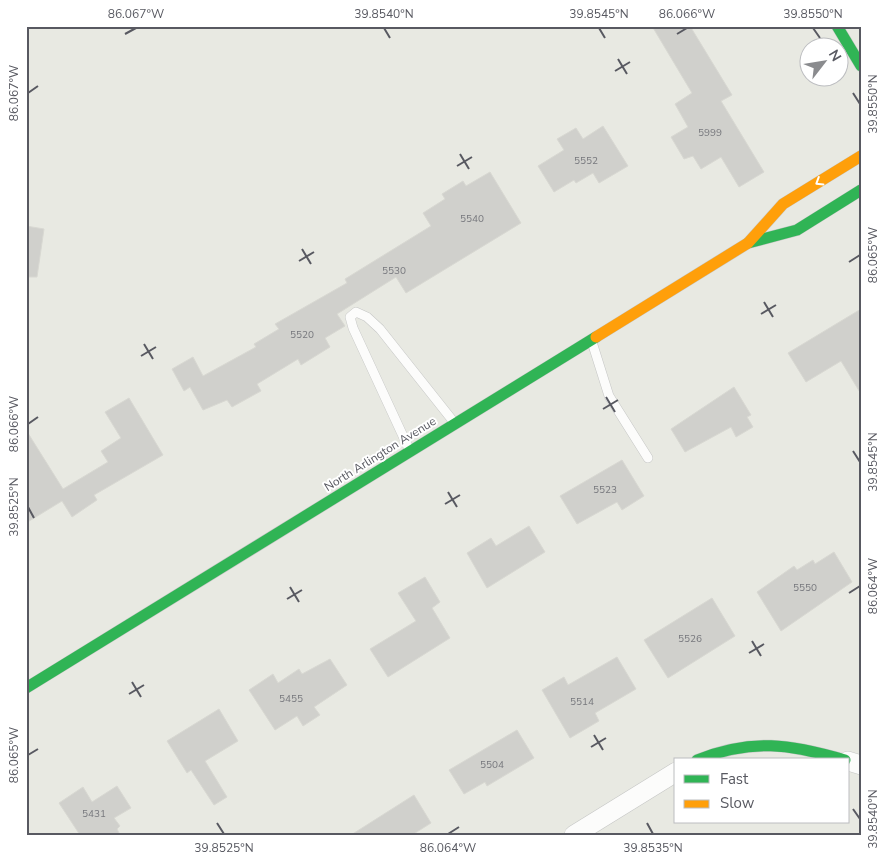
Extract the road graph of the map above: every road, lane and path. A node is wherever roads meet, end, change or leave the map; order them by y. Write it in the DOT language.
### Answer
graph roads {
  1 [pos="837,26"];
  2 [pos="861,66"];
  3 [pos="861,156"];
  4 [pos="861,190"];
  5 [pos="748,243"];
  6 [pos="591,340"];
  7 [pos="455,423"];
  8 [pos="410,451"];
  9 [pos="648,458"];
  10 [pos="26,688"];
  11 [pos="702,758"];
  12 [pos="839,758"];
  13 [pos="674,773"];
  14 [pos="574,835"];
  1 -- 2 [label="main road"];
  3 -- 5 [label="main road, North Arlington Avenue, one-way"];
  4 -- 5 [label="main road, North Arlington Avenue"];
  5 -- 6 [label="main road, North Arlington Avenue"];
  6 -- 7 [label="main road, North Arlington Avenue"];
  6 -- 9 [label="lane"];
  7 -- 8 [label="main road, North Arlington Avenue"];
  7 -- 8 [label="lane"];
  8 -- 10 [label="main road, North Arlington Avenue"];
  11 -- 12 [label="main road"];
  13 -- 14 [label="street"];
}
